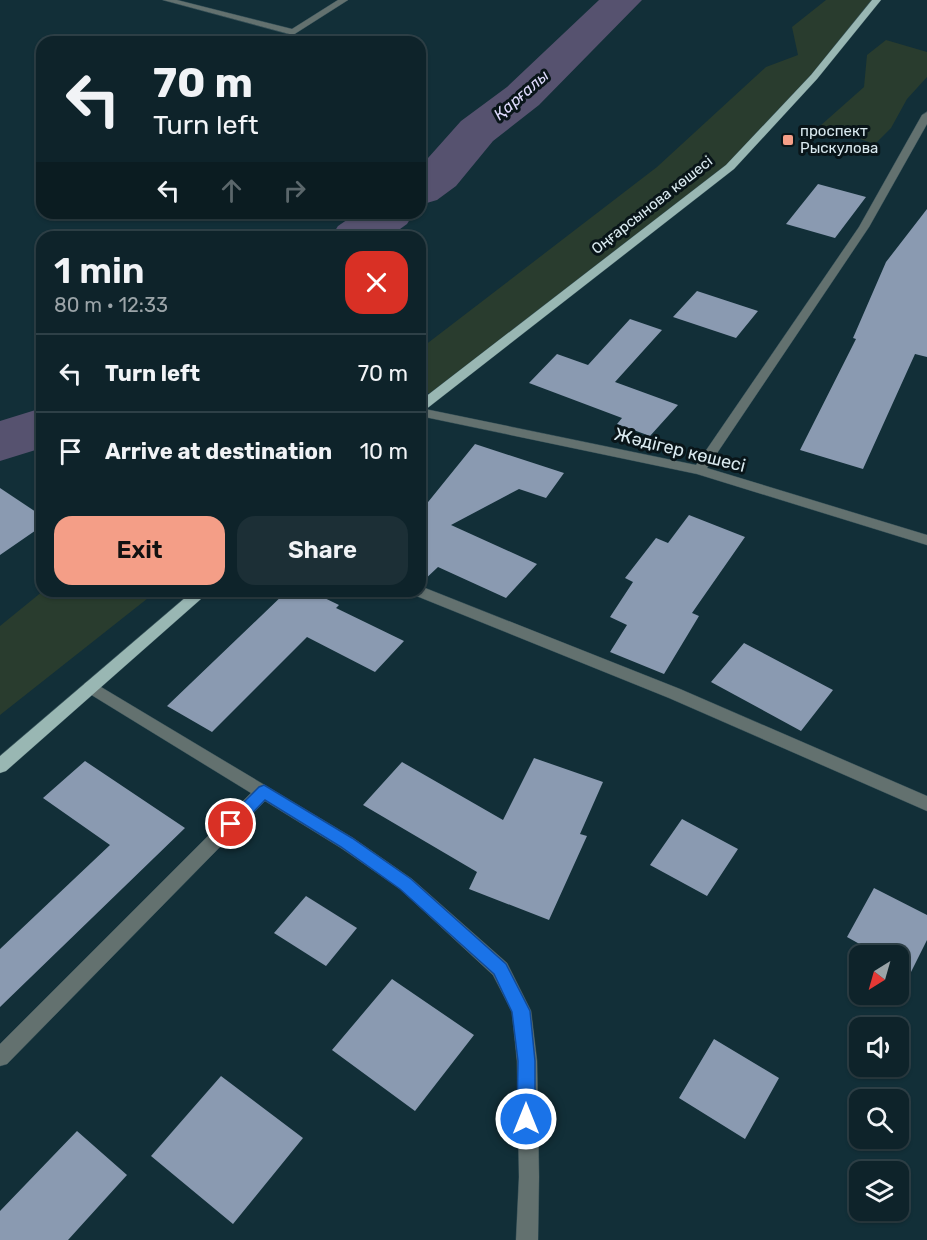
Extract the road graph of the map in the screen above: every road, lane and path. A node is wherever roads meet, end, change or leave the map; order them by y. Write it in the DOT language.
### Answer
graph roads {
  1 [pos="167,0"];
  2 [pos="344,0"];
  3 [pos="864,0"];
  4 [pos="877,0"];
  5 [pos="869,12"];
  6 [pos="927,115"];
  7 [pos="426,402"];
  8 [pos="426,413"];
  9 [pos="699,470"];
  10 [pos="927,540"];
  11 [pos="426,594"];
  12 [pos="195,597"];
  13 [pos="91,687"];
  14 [pos="0,766"];
  15 [pos="264,791"];
  16 [pos="927,804"];
  17 [pos="0,1058"];
  18 [pos="527,1240"];
  1 -- 2 [label="street"];
  3 -- 5 [label="main road"];
  4 -- 5 [label="main road, Оңғарсынова көшесі"];
  5 -- 7 [label="main road, Оңғарсынова көшесі"];
  6 -- 9 [label="street"];
  8 -- 9 [label="street, Жәдігер көшесі"];
  9 -- 10 [label="street, Жәдігер көшесі"];
  11 -- 16 [label="street"];
  12 -- 13 [label="main road"];
  13 -- 14 [label="main road"];
  13 -- 15 [label="street"];
  15 -- 17 [label="street"];
  15 -- 18 [label="street"];
}
